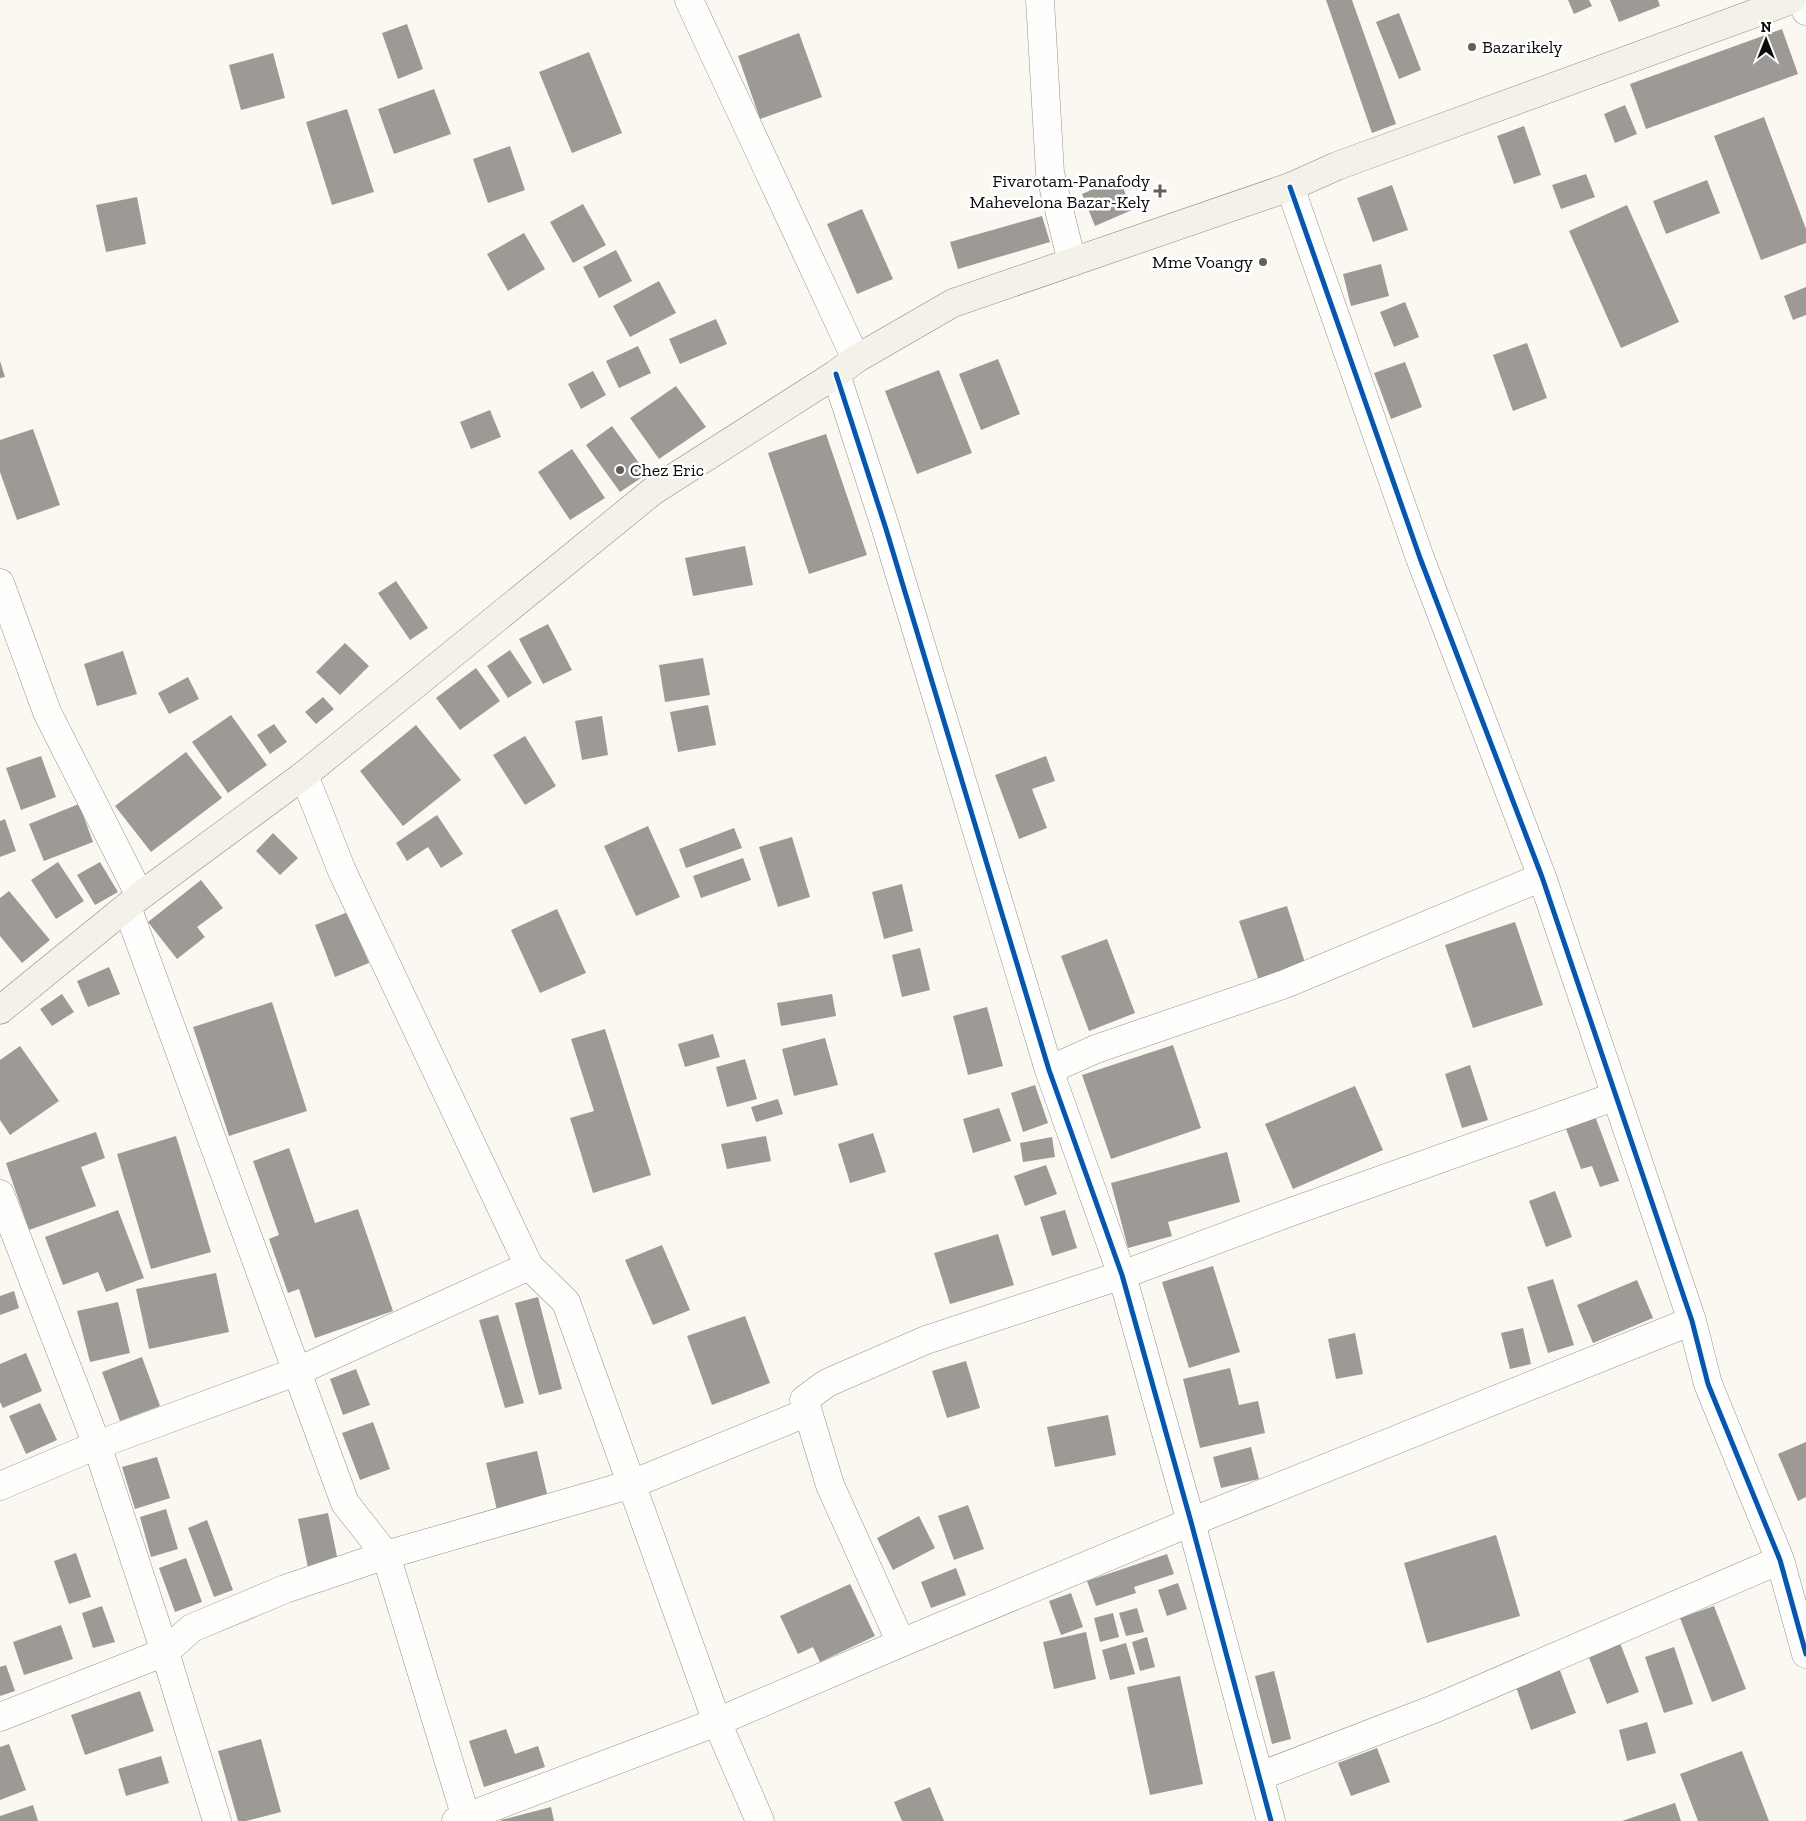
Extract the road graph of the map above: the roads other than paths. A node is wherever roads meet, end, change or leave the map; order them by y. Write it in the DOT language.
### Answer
graph roads {
  1 [pos="688,0"];
  2 [pos="1040,0"];
  3 [pos="1791,0"];
  4 [pos="1802,0"];
  5 [pos="1806,11"];
  6 [pos="1290,187"];
  7 [pos="1072,262"];
  8 [pos="846,366"];
  9 [pos="0,583"];
  10 [pos="304,775"];
  11 [pos="1542,877"];
  12 [pos="133,901"];
  13 [pos="0,1010"];
  14 [pos="1049,1070"];
  15 [pos="1616,1096"];
  16 [pos="0,1194"];
  17 [pos="529,1266"];
  18 [pos="1122,1275"];
  19 [pos="1692,1321"];
  20 [pos="298,1371"];
  21 [pos="808,1412"];
  22 [pos="97,1445"];
  23 [pos="632,1484"];
  24 [pos="0,1486"];
  25 [pos="1191,1522"];
  26 [pos="386,1554"];
  27 [pos="1780,1560"];
  28 [pos="901,1643"];
  29 [pos="165,1652"];
  30 [pos="1806,1654"];
  31 [pos="0,1717"];
  32 [pos="717,1722"];
  33 [pos="1260,1776"];
  34 [pos="463,1820"];
  35 [pos="217,1821"];
  36 [pos="760,1821"];
  37 [pos="1271,1821"];
  1 -- 8 [label="street"];
  2 -- 7 [label="street"];
  3 -- 6 [label="main road"];
  4 -- 5 [label="street"];
  6 -- 7 [label="main road"];
  6 -- 11 [label="street"];
  7 -- 8 [label="main road"];
  8 -- 10 [label="main road"];
  8 -- 14 [label="street"];
  9 -- 12 [label="street"];
  10 -- 12 [label="main road"];
  10 -- 17 [label="street"];
  11 -- 14 [label="street"];
  11 -- 15 [label="street"];
  12 -- 13 [label="main road"];
  12 -- 20 [label="street"];
  14 -- 18 [label="street"];
  15 -- 18 [label="street"];
  15 -- 19 [label="street"];
  16 -- 22 [label="street"];
  17 -- 20 [label="street"];
  17 -- 23 [label="street"];
  18 -- 21 [label="street"];
  18 -- 25 [label="street"];
  19 -- 25 [label="street"];
  19 -- 27 [label="street"];
  20 -- 22 [label="street"];
  20 -- 26 [label="street"];
  21 -- 23 [label="street"];
  21 -- 28 [label="street"];
  22 -- 24 [label="street"];
  22 -- 29 [label="street"];
  23 -- 26 [label="street"];
  23 -- 32 [label="street"];
  25 -- 28 [label="street"];
  25 -- 33 [label="street"];
  26 -- 29 [label="street"];
  26 -- 34 [label="street"];
  27 -- 30 [label="street"];
  27 -- 33 [label="street"];
  28 -- 32 [label="street"];
  29 -- 31 [label="street"];
  29 -- 35 [label="street"];
  32 -- 34 [label="street"];
  32 -- 36 [label="street"];
  33 -- 37 [label="street"];
}
